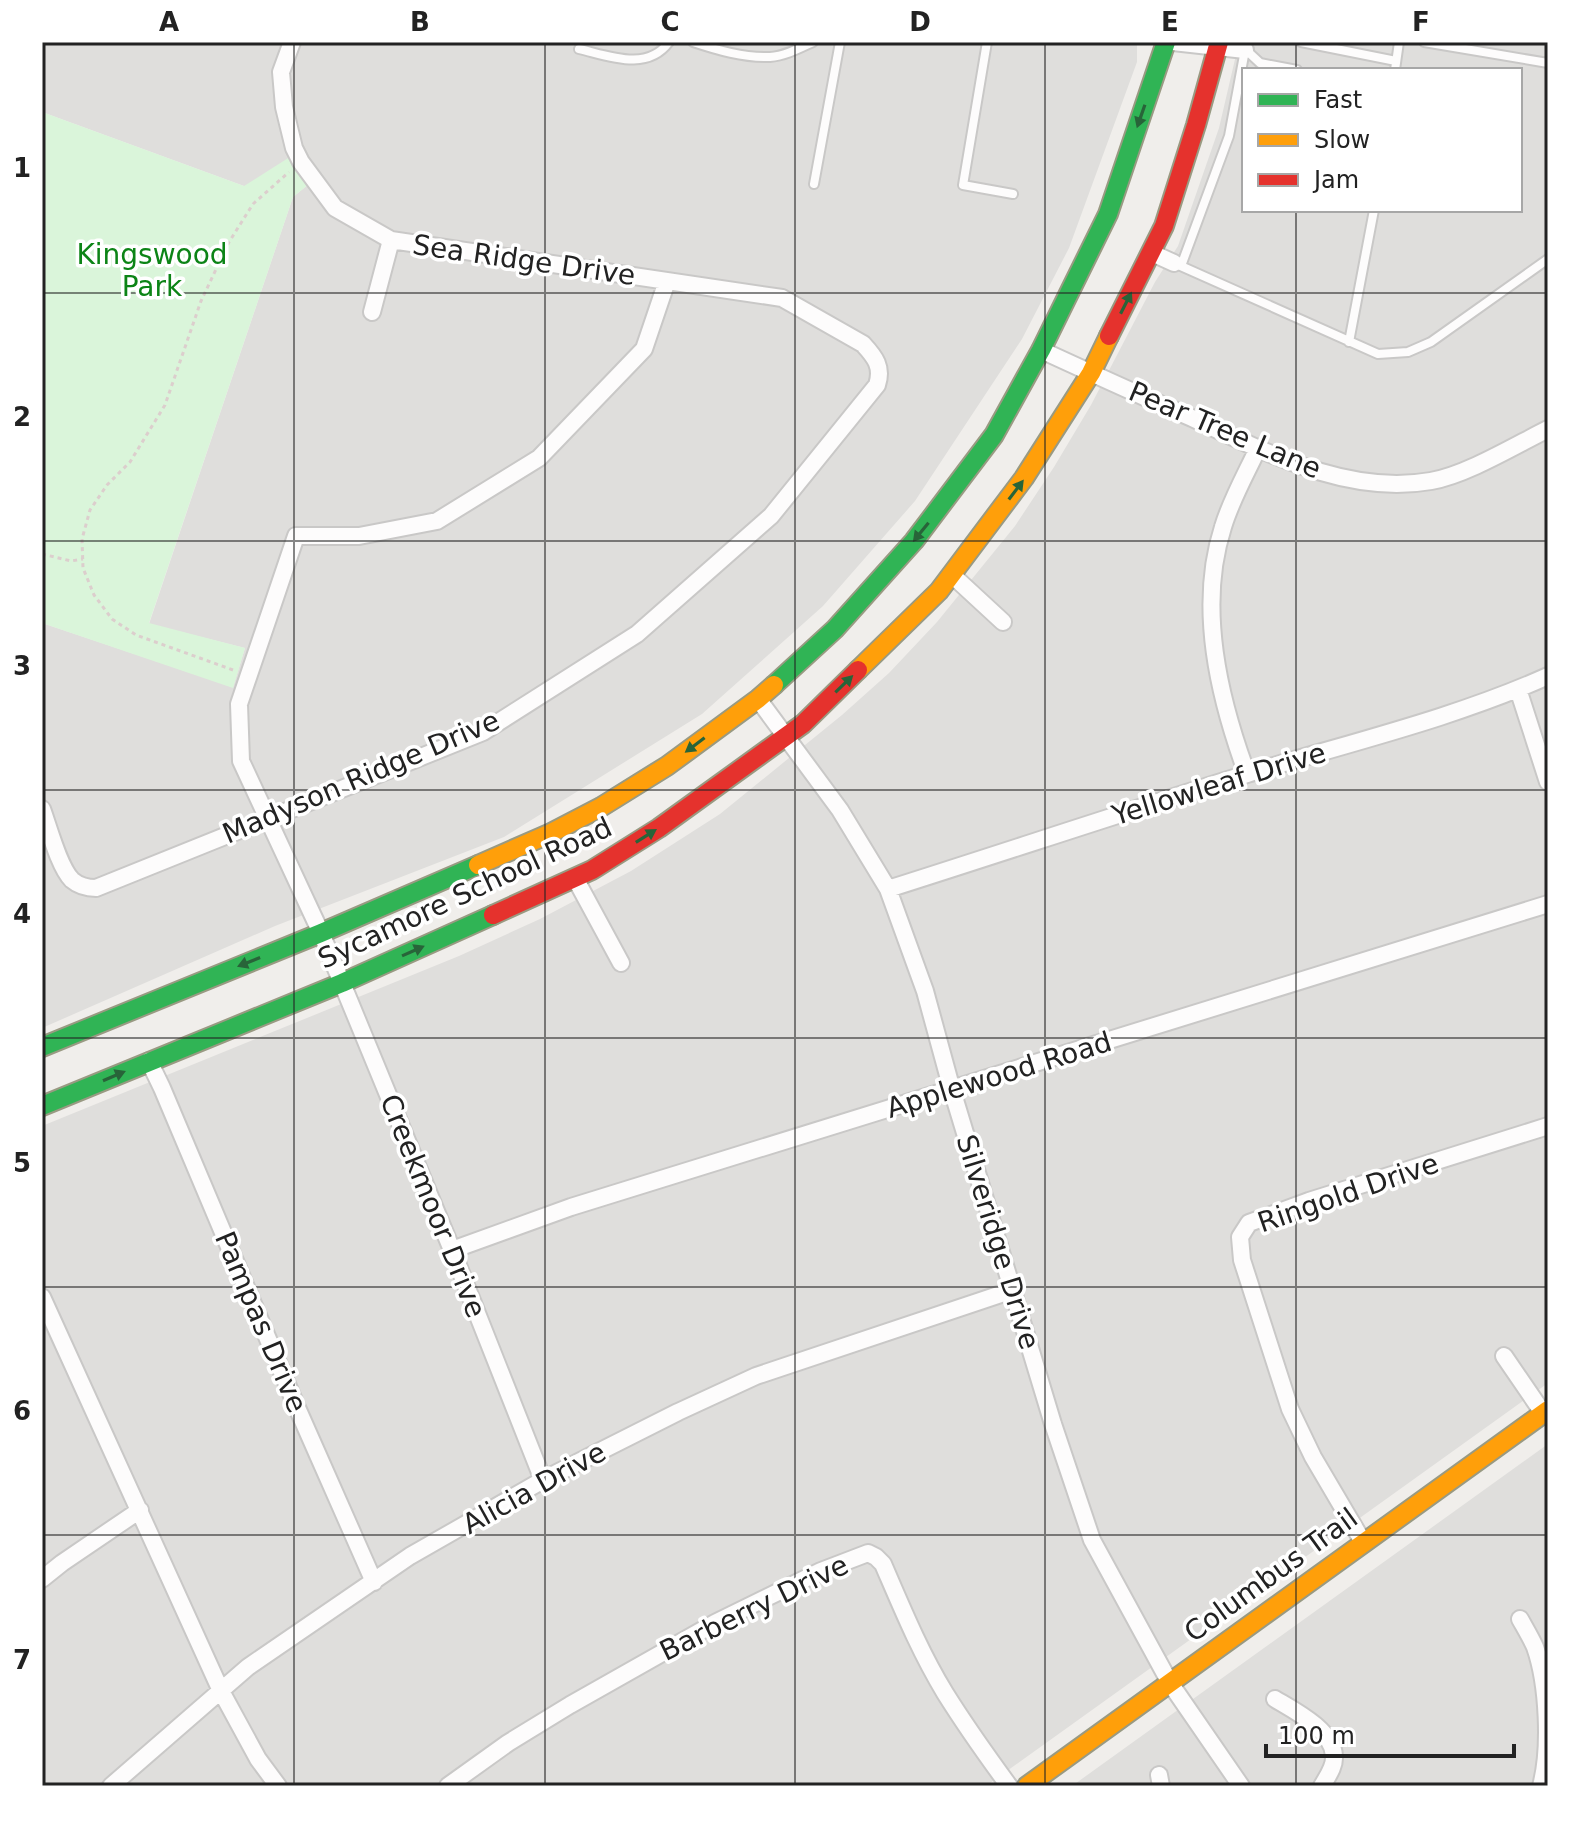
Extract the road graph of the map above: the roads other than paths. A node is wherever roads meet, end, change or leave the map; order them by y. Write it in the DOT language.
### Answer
graph roads {
  1 [pos="292,42"];
  2 [pos="669,42"];
  3 [pos="693,42"];
  4 [pos="813,42"];
  5 [pos="840,42"];
  6 [pos="987,42"];
  7 [pos="1166,42"];
  8 [pos="1173,42"];
  9 [pos="1301,42"];
  10 [pos="1399,42"];
  11 [pos="1424,42"];
  12 [pos="1218,45"];
  13 [pos="1250,45"];
  14 [pos="579,49"];
  15 [pos="1548,63"];
  16 [pos="1396,66"];
  17 [pos="1245,68"];
  18 [pos="1286,68"];
  19 [pos="1242,80"];
  20 [pos="814,184"];
  21 [pos="1013,194"];
  22 [pos="1374,212"];
  23 [pos="391,240"];
  24 [pos="1152,253"];
  25 [pos="1548,259"];
  26 [pos="1178,264"];
  27 [pos="667,281"];
  28 [pos="372,312"];
  29 [pos="1349,342"];
  30 [pos="1041,350"];
  31 [pos="879,365"];
  32 [pos="1091,373"];
  33 [pos="1548,429"];
  34 [pos="1258,448"];
  35 [pos="951,574"];
  36 [pos="1003,622"];
  37 [pos="1548,676"];
  38 [pos="1518,689"];
  39 [pos="758,699"];
  40 [pos="787,737"];
  41 [pos="1247,774"];
  42 [pos="1548,782"];
  43 [pos="42,809"];
  44 [pos="268,819"];
  45 [pos="575,878"];
  46 [pos="888,889"];
  47 [pos="1548,904"];
  48 [pos="321,933"];
  49 [pos="621,963"];
  50 [pos="342,983"];
  51 [pos="42,1047"];
  52 [pos="149,1061"];
  53 [pos="952,1090"];
  54 [pos="42,1106"];
  55 [pos="1548,1126"];
  56 [pos="452,1250"];
  57 [pos="1013,1290"];
  58 [pos="42,1297"];
  59 [pos="1504,1356"];
  60 [pos="1546,1412"];
  61 [pos="543,1480"];
  62 [pos="140,1510"];
  63 [pos="1363,1542"];
  64 [pos="42,1579"];
  65 [pos="374,1582"];
  66 [pos="1520,1619"];
  67 [pos="1170,1683"];
  68 [pos="221,1691"];
  69 [pos="1275,1699"];
  70 [pos="1545,1776"];
  71 [pos="111,1786"];
  72 [pos="278,1786"];
  73 [pos="448,1786"];
  74 [pos="1009,1786"];
  75 [pos="1027,1786"];
  76 [pos="1241,1786"];
  77 [pos="1322,1786"];
  1 -- 23 [label="street, Sea Ridge Drive"];
  2 -- 14 [label="lane"];
  3 -- 4 [label="lane"];
  5 -- 20 [label="lane"];
  6 -- 21 [label="lane"];
  7 -- 30 [label="main road, Sycamore School Road, one-way"];
  8 -- 12 [label="street"];
  9 -- 16 [label="lane"];
  10 -- 16 [label="lane"];
  11 -- 15 [label="lane"];
  12 -- 13 [label="street"];
  12 -- 24 [label="main road, Sycamore School Road"];
  13 -- 17 [label="lane"];
  13 -- 18 [label="lane"];
  19 -- 26 [label="lane"];
  22 -- 29 [label="lane"];
  23 -- 27 [label="street, Sea Ridge Drive"];
  23 -- 28 [label="street"];
  24 -- 26 [label="street"];
  32 -- 24 [label="main road, Sycamore School Road, one-way"];
  25 -- 29 [label="lane"];
  26 -- 29 [label="lane"];
  27 -- 31 [label="street, Sea Ridge Drive"];
  27 -- 44 [label="street, Creekmoor Drive"];
  30 -- 32 [label="street, Pear Tree Lane"];
  30 -- 39 [label="main road, Sycamore School Road, one-way"];
  31 -- 44 [label="street, Madyson Ridge Drive"];
  32 -- 34 [label="street, Pear Tree Lane"];
  35 -- 32 [label="main road, Sycamore School Road, one-way"];
  33 -- 34 [label="street, Pear Tree Lane"];
  34 -- 41 [label="street"];
  35 -- 36 [label="street"];
  40 -- 35 [label="main road, Sycamore School Road, one-way"];
  37 -- 38 [label="street, Yellowleaf Drive"];
  38 -- 41 [label="street, Yellowleaf Drive"];
  38 -- 42 [label="street"];
  39 -- 40 [label="street, Silveridge Drive"];
  39 -- 48 [label="main road, Sycamore School Road, one-way"];
  45 -- 40 [label="main road, Sycamore School Road, one-way"];
  40 -- 46 [label="street, Silveridge Drive"];
  41 -- 46 [label="street, Yellowleaf Drive"];
  43 -- 44 [label="street, Madyson Ridge Drive"];
  44 -- 48 [label="street, Creekmoor Drive"];
  45 -- 49 [label="street"];
  50 -- 45 [label="main road, Sycamore School Road, one-way"];
  46 -- 53 [label="street, Silveridge Drive"];
  47 -- 53 [label="street, Applewood Road"];
  48 -- 50 [label="street, Creekmoor Drive"];
  48 -- 51 [label="main road, Sycamore School Road, one-way"];
  50 -- 52 [label="main road, Sycamore School Road"];
  50 -- 56 [label="street, Creekmoor Drive"];
  54 -- 52 [label="main road, Sycamore School Road, one-way"];
  52 -- 65 [label="street, Pampas Drive"];
  53 -- 56 [label="street, Applewood Road"];
  53 -- 57 [label="street, Silveridge Drive"];
  55 -- 63 [label="street, Ringold Drive"];
  56 -- 61 [label="street, Creekmoor Drive"];
  57 -- 61 [label="street, Alicia Drive"];
  57 -- 67 [label="street, Silveridge Drive"];
  58 -- 62 [label="street"];
  59 -- 60 [label="street"];
  60 -- 63 [label="main road, Columbus Trail"];
  61 -- 65 [label="street, Alicia Drive"];
  62 -- 64 [label="street"];
  62 -- 68 [label="street"];
  63 -- 67 [label="main road, Columbus Trail"];
  65 -- 68 [label="street, Alicia Drive"];
  66 -- 70 [label="street"];
  67 -- 75 [label="main road, Columbus Trail"];
  67 -- 76 [label="street, Silveridge Drive"];
  68 -- 71 [label="street, Alicia Drive"];
  68 -- 72 [label="street"];
  69 -- 77 [label="street"];
  73 -- 74 [label="street, Barberry Drive"];
}
